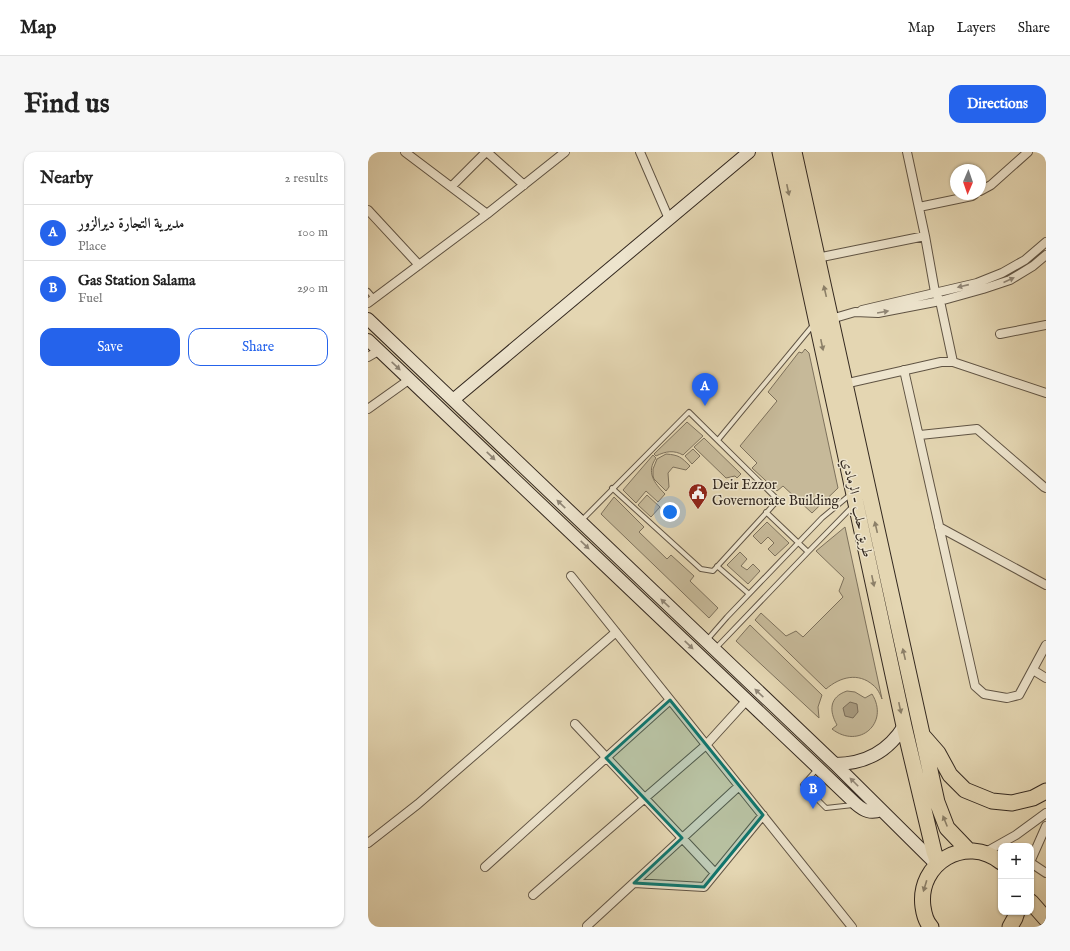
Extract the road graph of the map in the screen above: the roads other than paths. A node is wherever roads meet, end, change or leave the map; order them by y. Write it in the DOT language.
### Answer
graph roads {
  1 [pos="405,152"];
  2 [pos="486,152"];
  3 [pos="565,152"];
  4 [pos="640,152"];
  5 [pos="780,152"];
  6 [pos="794,152"];
  7 [pos="907,152"];
  8 [pos="1028,152"];
  9 [pos="745,153"];
  10 [pos="524,185"];
  11 [pos="451,187"];
  12 [pos="986,188"];
  13 [pos="953,200"];
  14 [pos="919,207"];
  15 [pos="368,210"];
  16 [pos="487,214"];
  17 [pos="669,219"];
  18 [pos="926,236"];
  19 [pos="1046,242"];
  20 [pos="1046,255"];
  21 [pos="817,258"];
  22 [pos="419,265"];
  23 [pos="368,291"];
  24 [pos="935,292"];
  25 [pos="371,301"];
  26 [pos="940,301"];
  27 [pos="855,312"];
  28 [pos="368,319"];
  29 [pos="824,320"];
  30 [pos="1046,326"];
  31 [pos="380,330"];
  32 [pos="1000,334"];
  33 [pos="369,340"];
  34 [pos="380,350"];
  35 [pos="368,357"];
  36 [pos="953,362"];
  37 [pos="904,370"];
  38 [pos="410,379"];
  39 [pos="844,384"];
  40 [pos="1046,393"];
  41 [pos="453,400"];
  42 [pos="368,409"];
  43 [pos="920,435"];
  44 [pos="718,440"];
  45 [pos="612,488"];
  46 [pos="1046,488"];
  47 [pos="855,497"];
  48 [pos="766,512"];
  49 [pos="580,522"];
  50 [pos="939,527"];
  51 [pos="798,542"];
  52 [pos="808,552"];
  53 [pos="717,566"];
  54 [pos="571,576"];
  55 [pos="1046,585"];
  56 [pos="749,594"];
  57 [pos="616,632"];
  58 [pos="705,642"];
  59 [pos="1046,645"];
  60 [pos="714,650"];
  61 [pos="1033,670"];
  62 [pos="1046,678"];
  63 [pos="670,700"];
  64 [pos="747,700"];
  65 [pos="574,724"];
  66 [pos="904,726"];
  67 [pos="922,734"];
  68 [pos="706,745"];
  69 [pos="606,758"];
  70 [pos="835,764"];
  71 [pos="818,768"];
  72 [pos="739,786"];
  73 [pos="1046,791"];
  74 [pos="644,798"];
  75 [pos="856,804"];
  76 [pos="881,810"];
  77 [pos="1046,813"];
  78 [pos="763,816"];
  79 [pos="1046,826"];
  80 [pos="682,838"];
  81 [pos="368,843"];
  82 [pos="976,852"];
  83 [pos="1034,855"];
  84 [pos="998,860"];
  85 [pos="937,864"];
  86 [pos="1034,864"];
  87 [pos="484,867"];
  88 [pos="715,873"];
  89 [pos="1046,873"];
  90 [pos="634,883"];
  91 [pos="533,895"];
  92 [pos="1034,905"];
  93 [pos="1016,915"];
  94 [pos="1046,918"];
  95 [pos="587,926"];
  96 [pos="852,927"];
  97 [pos="931,927"];
  98 [pos="1010,927"];
  1 -- 11 [label="street"];
  2 -- 10 [label="street"];
  2 -- 11 [label="street"];
  3 -- 10 [label="street"];
  4 -- 17 [label="street"];
  5 -- 29 [label="highway, طريق حلب - الرمادي, one-way"];
  6 -- 21 [label="highway, طريق حلب - الرمادي"];
  7 -- 14 [label="street"];
  8 -- 12 [label="street"];
  9 -- 17 [label="main road"];
  10 -- 16 [label="street"];
  11 -- 16 [label="street"];
  13 -- 14 [label="street"];
  14 -- 18 [label="street"];
  15 -- 22 [label="street"];
  16 -- 22 [label="street"];
  17 -- 41 [label="main road"];
  18 -- 21 [label="street"];
  18 -- 24 [label="street"];
  19 -- 24 [label="street, one-way"];
  26 -- 20 [label="street, one-way"];
  29 -- 21 [label="highway, طريق حلب - الرمادي, one-way"];
  22 -- 25 [label="street"];
  23 -- 25 [label="lane"];
  24 -- 26 [label="street"];
  24 -- 27 [label="street"];
  27 -- 26 [label="street, one-way"];
  26 -- 36 [label="street"];
  27 -- 29 [label="street"];
  28 -- 31 [label="main road"];
  29 -- 39 [label="highway, طريق حلب - الرمادي"];
  29 -- 44 [label="lane"];
  29 -- 47 [label="highway, طريق حلب - الرمادي, one-way"];
  30 -- 32 [label="street"];
  31 -- 33 [label="main road"];
  31 -- 41 [label="main road"];
  33 -- 34 [label="main road"];
  34 -- 35 [label="street"];
  34 -- 38 [label="main road, one-way"];
  36 -- 37 [label="street"];
  36 -- 40 [label="street"];
  37 -- 39 [label="street"];
  37 -- 43 [label="street"];
  38 -- 42 [label="street"];
  38 -- 64 [label="main road, one-way"];
  67 -- 39 [label="highway, طريق حلب - الرمادي, one-way"];
  49 -- 41 [label="main road, one-way"];
  43 -- 46 [label="street"];
  43 -- 50 [label="street"];
  44 -- 45 [label="lane"];
  44 -- 48 [label="lane"];
  45 -- 49 [label="lane"];
  45 -- 53 [label="lane"];
  47 -- 51 [label="lane"];
  47 -- 52 [label="lane"];
  47 -- 66 [label="highway, طريق حلب - الرمادي, one-way"];
  48 -- 51 [label="lane"];
  48 -- 53 [label="lane"];
  58 -- 49 [label="main road, one-way"];
  50 -- 55 [label="street"];
  50 -- 61 [label="street"];
  51 -- 52 [label="lane"];
  51 -- 56 [label="lane"];
  52 -- 60 [label="lane"];
  53 -- 56 [label="lane"];
  54 -- 57 [label="street"];
  56 -- 58 [label="lane"];
  57 -- 63 [label="street"];
  57 -- 81 [label="street"];
  58 -- 60 [label="main road"];
  59 -- 61 [label="street"];
  70 -- 60 [label="main road, one-way"];
  61 -- 62 [label="street"];
  63 -- 68 [label="street"];
  63 -- 69 [label="street"];
  64 -- 68 [label="street"];
  64 -- 71 [label="main road"];
  65 -- 69 [label="street"];
  66 -- 70 [label="main road"];
  66 -- 85 [label="highway, طريق حلب - الرمادي"];
  67 -- 73 [label="highway"];
  82 -- 67 [label="highway, طريق حلب - الرمادي, one-way"];
  68 -- 72 [label="street"];
  68 -- 74 [label="street"];
  69 -- 74 [label="street"];
  69 -- 87 [label="street"];
  76 -- 70 [label="main road, one-way"];
  71 -- 75 [label="main road"];
  71 -- 75 [label="lane"];
  72 -- 78 [label="street"];
  72 -- 80 [label="street"];
  74 -- 80 [label="street"];
  74 -- 91 [label="street"];
  75 -- 76 [label="main road"];
  76 -- 85 [label="main road"];
  77 -- 82 [label="street"];
  78 -- 88 [label="street"];
  78 -- 96 [label="street"];
  79 -- 83 [label="street"];
  80 -- 88 [label="street"];
  80 -- 90 [label="street"];
  82 -- 84 [label="highway, طريق حلب - الرمادي"];
  82 -- 85 [label="highway"];
  85 -- 97 [label="highway, one-way"];
  86 -- 89 [label="street"];
  88 -- 90 [label="street"];
  90 -- 95 [label="street"];
  92 -- 94 [label="highway"];
  93 -- 98 [label="highway"];
}
